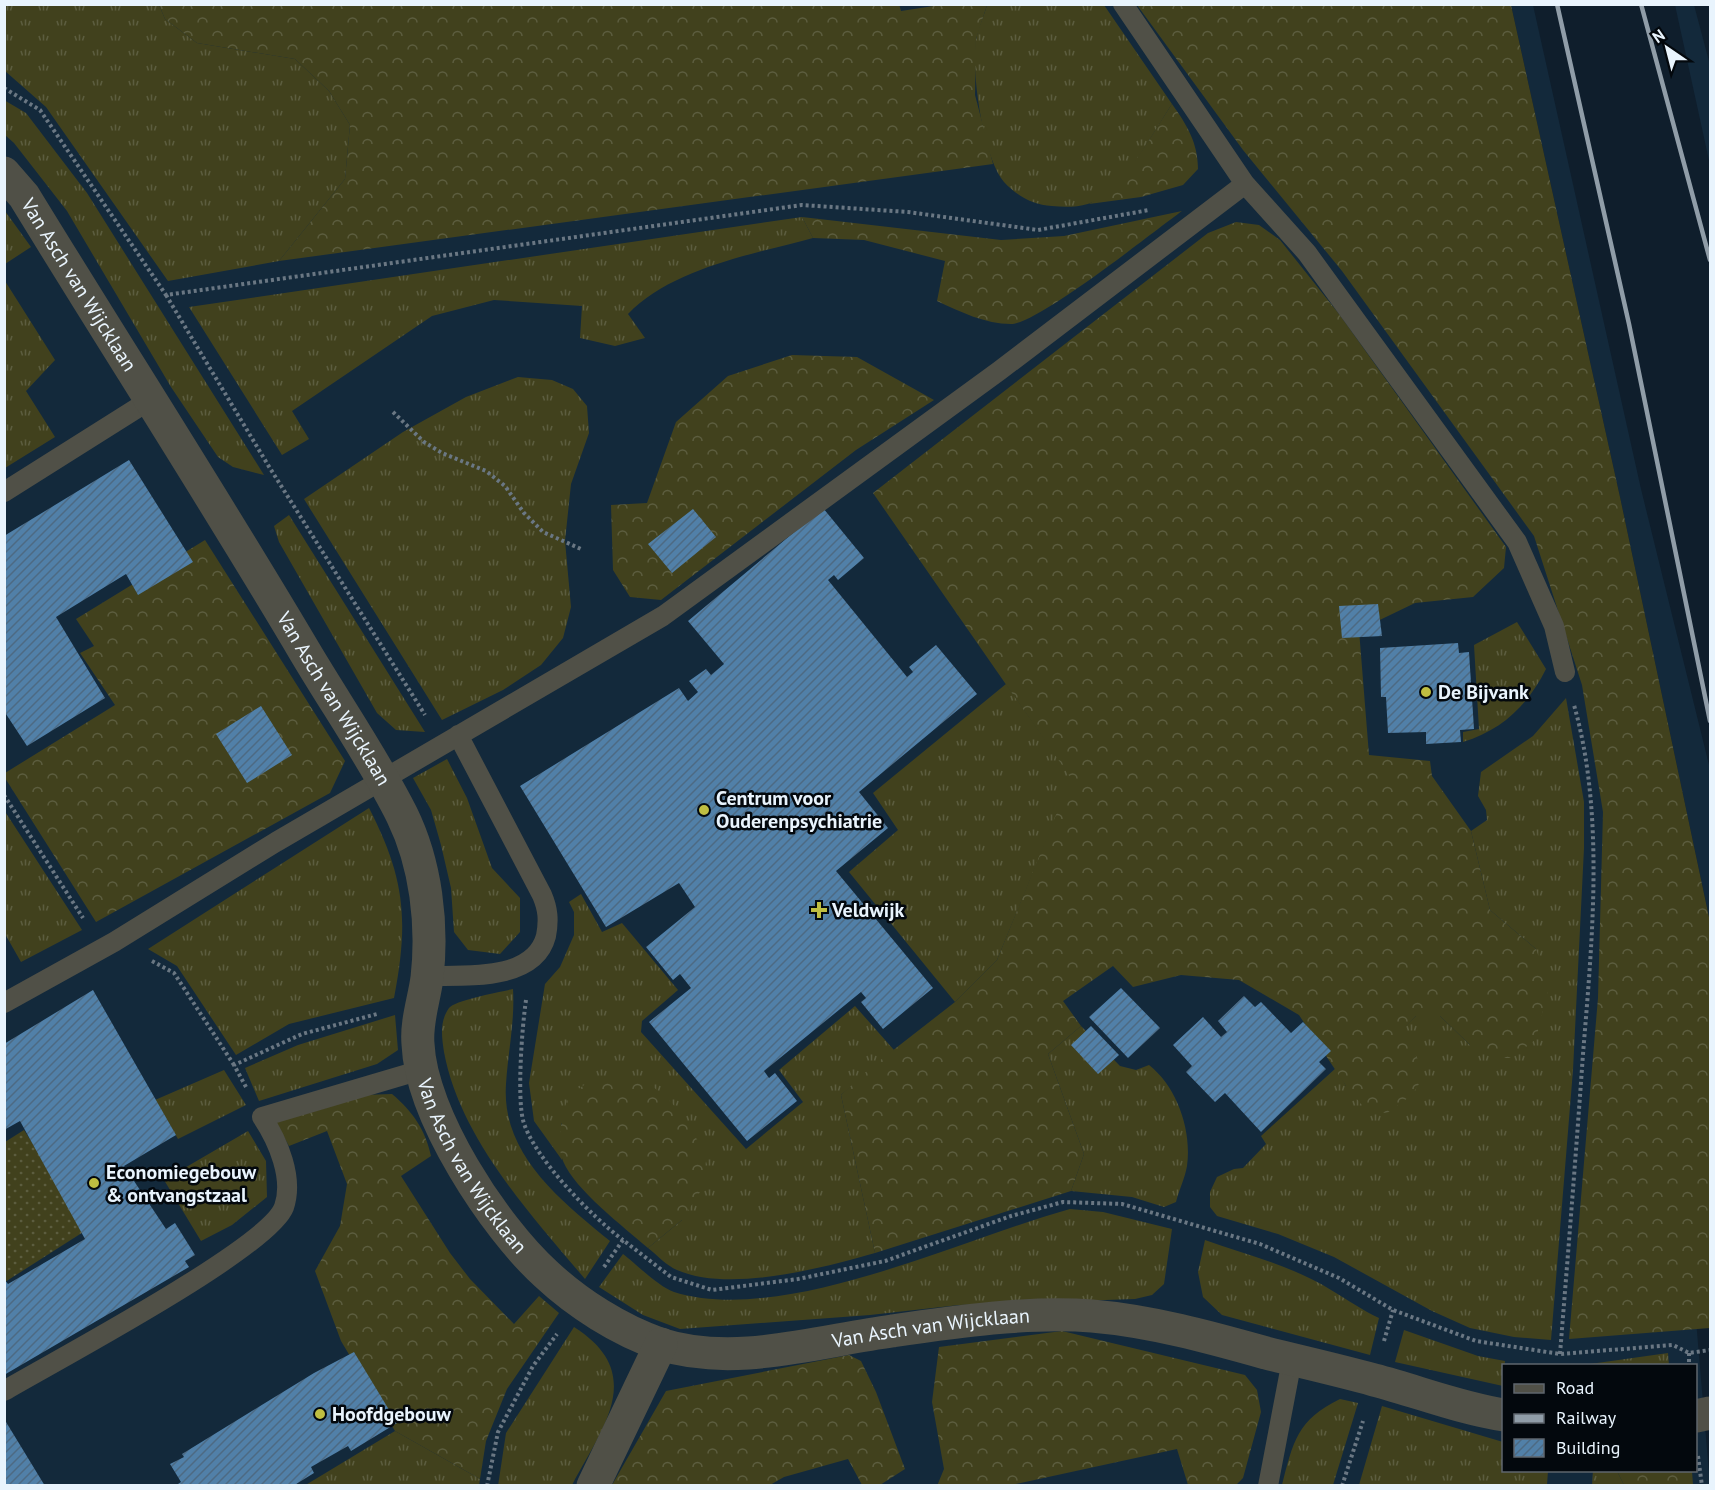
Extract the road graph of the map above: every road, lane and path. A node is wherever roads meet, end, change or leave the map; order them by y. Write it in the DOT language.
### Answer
graph roads {
  1 [pos="1123,4"];
  2 [pos="4,88"];
  3 [pos="4,173"];
  4 [pos="1245,184"];
  5 [pos="1160,207"];
  6 [pos="166,295"];
  7 [pos="150,400"];
  8 [pos="393,412"];
  9 [pos="4,492"];
  10 [pos="581,549"];
  11 [pos="1565,672"];
  12 [pos="450,739"];
  13 [pos="382,780"];
  14 [pos="533,957"];
  15 [pos="424,992"];
  16 [pos="4,1003"];
  17 [pos="421,1070"];
  18 [pos="262,1117"];
  19 [pos="622,1240"];
  20 [pos="581,1302"];
  21 [pos="661,1344"];
  22 [pos="1689,1353"];
  23 [pos="1560,1354"];
  24 [pos="1292,1360"];
  25 [pos="1689,1364"];
  26 [pos="4,1390"];
  27 [pos="1502,1414"];
  28 [pos="487,1485"];
  29 [pos="593,1485"];
  30 [pos="1268,1485"];
  1 -- 4 [label="lane"];
  2 -- 6 [label="path"];
  3 -- 7 [label="street, Van Asch van Wijcklaan"];
  4 -- 11 [label="lane"];
  4 -- 12 [label="lane"];
  5 -- 6 [label="path"];
  6 -- 12 [label="path"];
  7 -- 9 [label="lane"];
  7 -- 13 [label="street, Van Asch van Wijcklaan"];
  8 -- 10 [label="path"];
  11 -- 23 [label="path"];
  12 -- 13 [label="lane"];
  12 -- 14 [label="lane"];
  13 -- 15 [label="street, Van Asch van Wijcklaan"];
  13 -- 16 [label="lane"];
  14 -- 15 [label="lane"];
  14 -- 19 [label="path"];
  15 -- 17 [label="street, Van Asch van Wijcklaan"];
  15 -- 18 [label="path"];
  17 -- 18 [label="lane"];
  17 -- 20 [label="street, Van Asch van Wijcklaan"];
  18 -- 26 [label="lane"];
  20 -- 21 [label="street, Van Asch van Wijcklaan"];
  20 -- 28 [label="path"];
  21 -- 24 [label="street, Van Asch van Wijcklaan"];
  21 -- 29 [label="street"];
  22 -- 25 [label="path"];
  24 -- 27 [label="street, Van Asch van Wijcklaan"];
  24 -- 30 [label="lane"];
}
